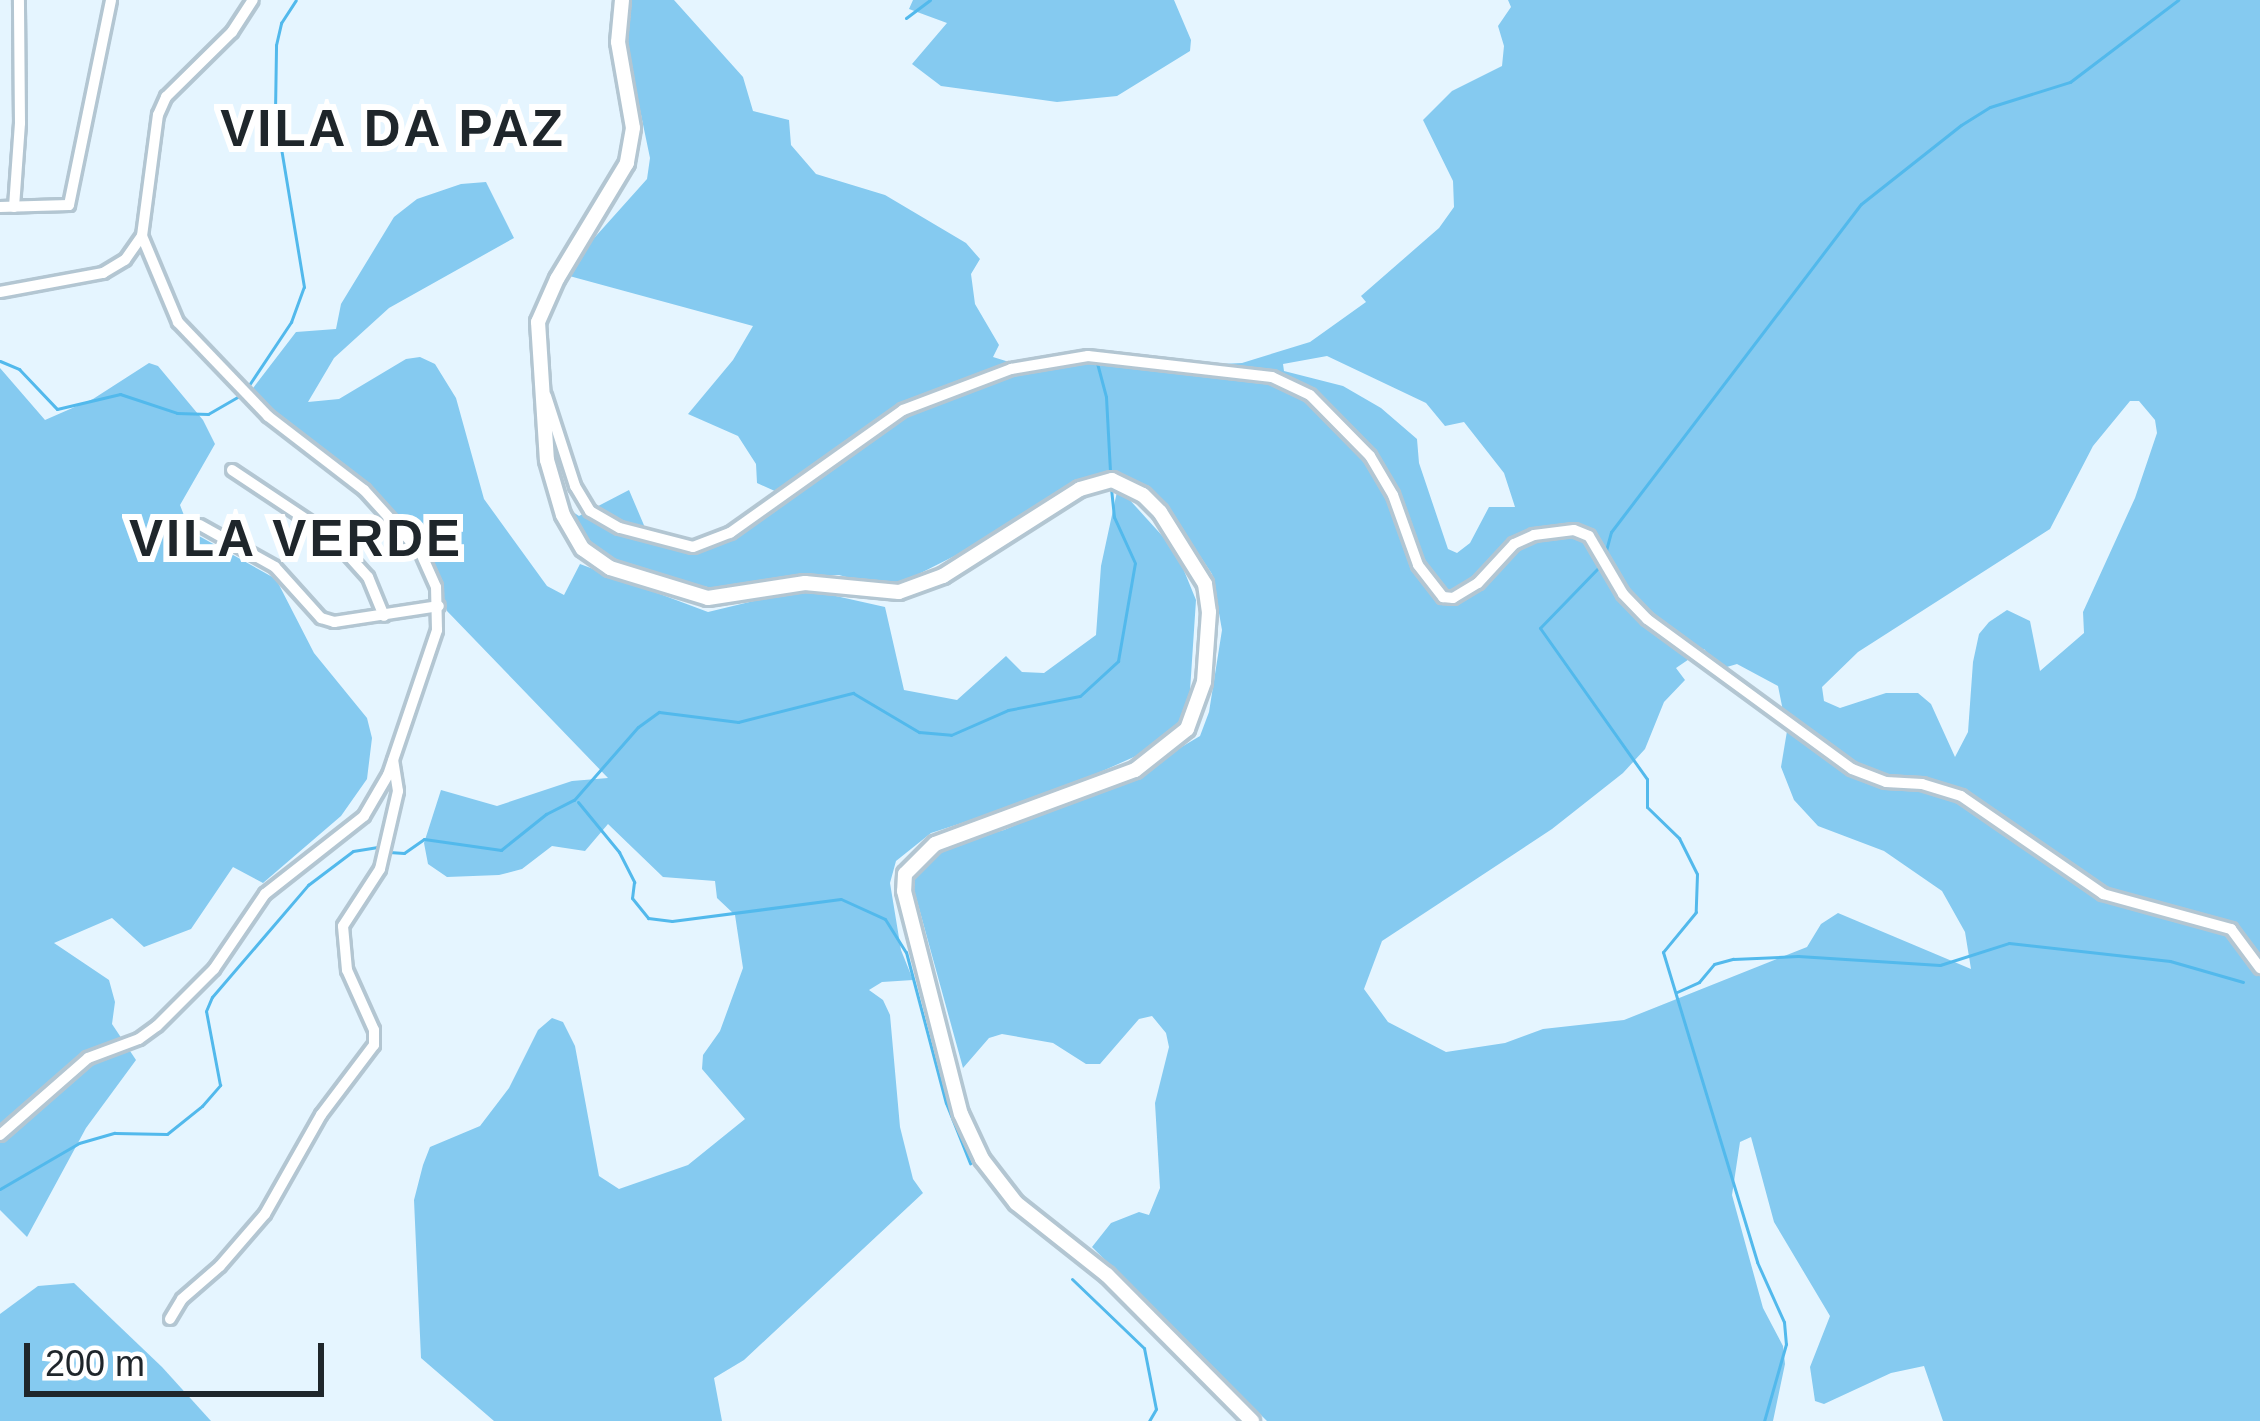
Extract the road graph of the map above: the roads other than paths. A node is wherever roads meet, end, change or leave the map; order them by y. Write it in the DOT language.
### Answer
graph roads {
  1 [pos="19,0"];
  2 [pos="111,0"];
  3 [pos="253,0"];
  4 [pos="622,0"];
  5 [pos="7,207"];
  6 [pos="142,236"];
  7 [pos="0,292"];
  8 [pos="541,376"];
  9 [pos="232,470"];
  10 [pos="200,525"];
  11 [pos="439,607"];
  12 [pos="384,616"];
  13 [pos="393,760"];
  14 [pos="2260,968"];
  15 [pos="0,1135"];
  16 [pos="170,1319"];
  17 [pos="1252,1421"];
  1 -- 5 [label="street"];
  2 -- 5 [label="street"];
  3 -- 6 [label="street"];
  4 -- 8 [label="main road"];
  6 -- 7 [label="street"];
  6 -- 11 [label="street"];
  8 -- 14 [label="street"];
  8 -- 17 [label="main road"];
  9 -- 12 [label="street"];
  10 -- 12 [label="street"];
  11 -- 12 [label="street"];
  11 -- 13 [label="street"];
  13 -- 15 [label="street"];
  13 -- 16 [label="street"];
}
